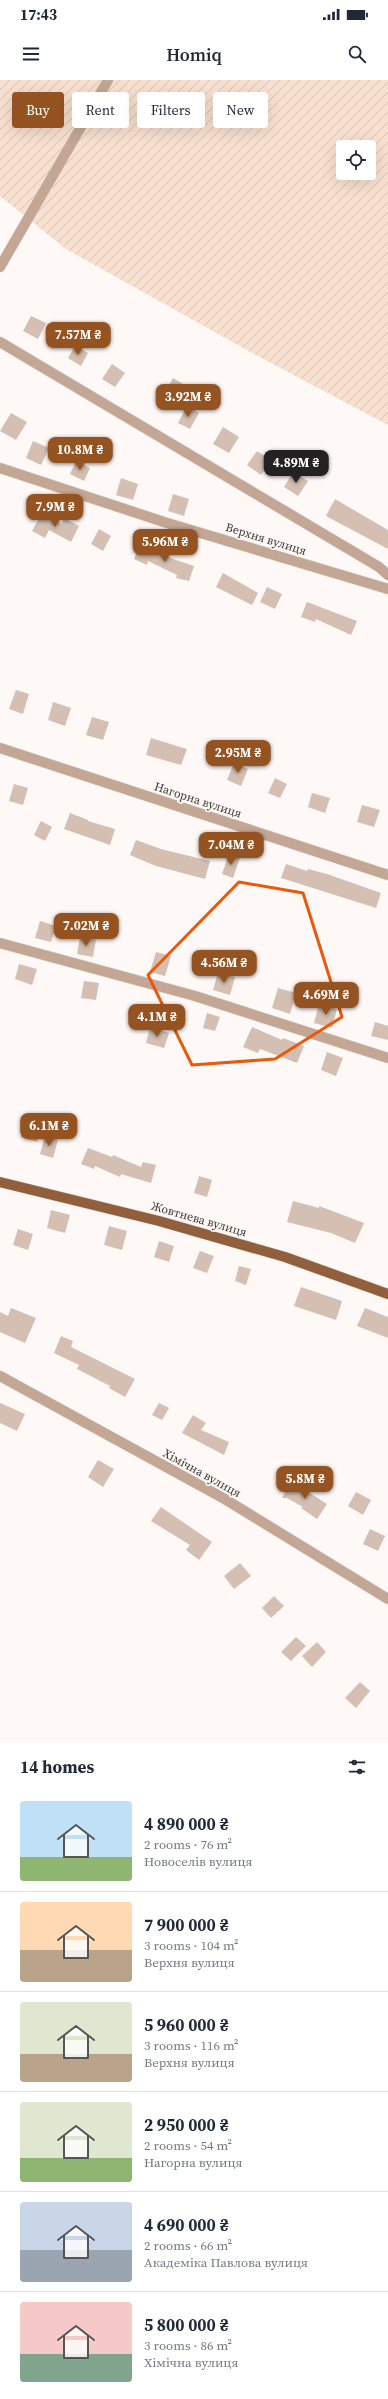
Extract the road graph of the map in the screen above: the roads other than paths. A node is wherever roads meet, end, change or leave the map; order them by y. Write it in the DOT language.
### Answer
graph roads {
  1 [pos="108,80"];
  2 [pos="0,267"];
  3 [pos="0,342"];
  4 [pos="0,468"];
  5 [pos="388,576"];
  6 [pos="388,589"];
  7 [pos="0,748"];
  8 [pos="388,875"];
  9 [pos="0,943"];
  10 [pos="388,1058"];
  11 [pos="0,1182"];
  12 [pos="388,1294"];
  13 [pos="0,1376"];
  14 [pos="388,1599"];
  1 -- 2 [label="street"];
  3 -- 5 [label="street"];
  4 -- 6 [label="street, Верхня вулиця"];
  7 -- 8 [label="street, Нагорна вулиця"];
  9 -- 10 [label="street"];
  11 -- 12 [label="main road, Жовтнева вулиця"];
  13 -- 14 [label="street, Хімічна вулиця"];
}
